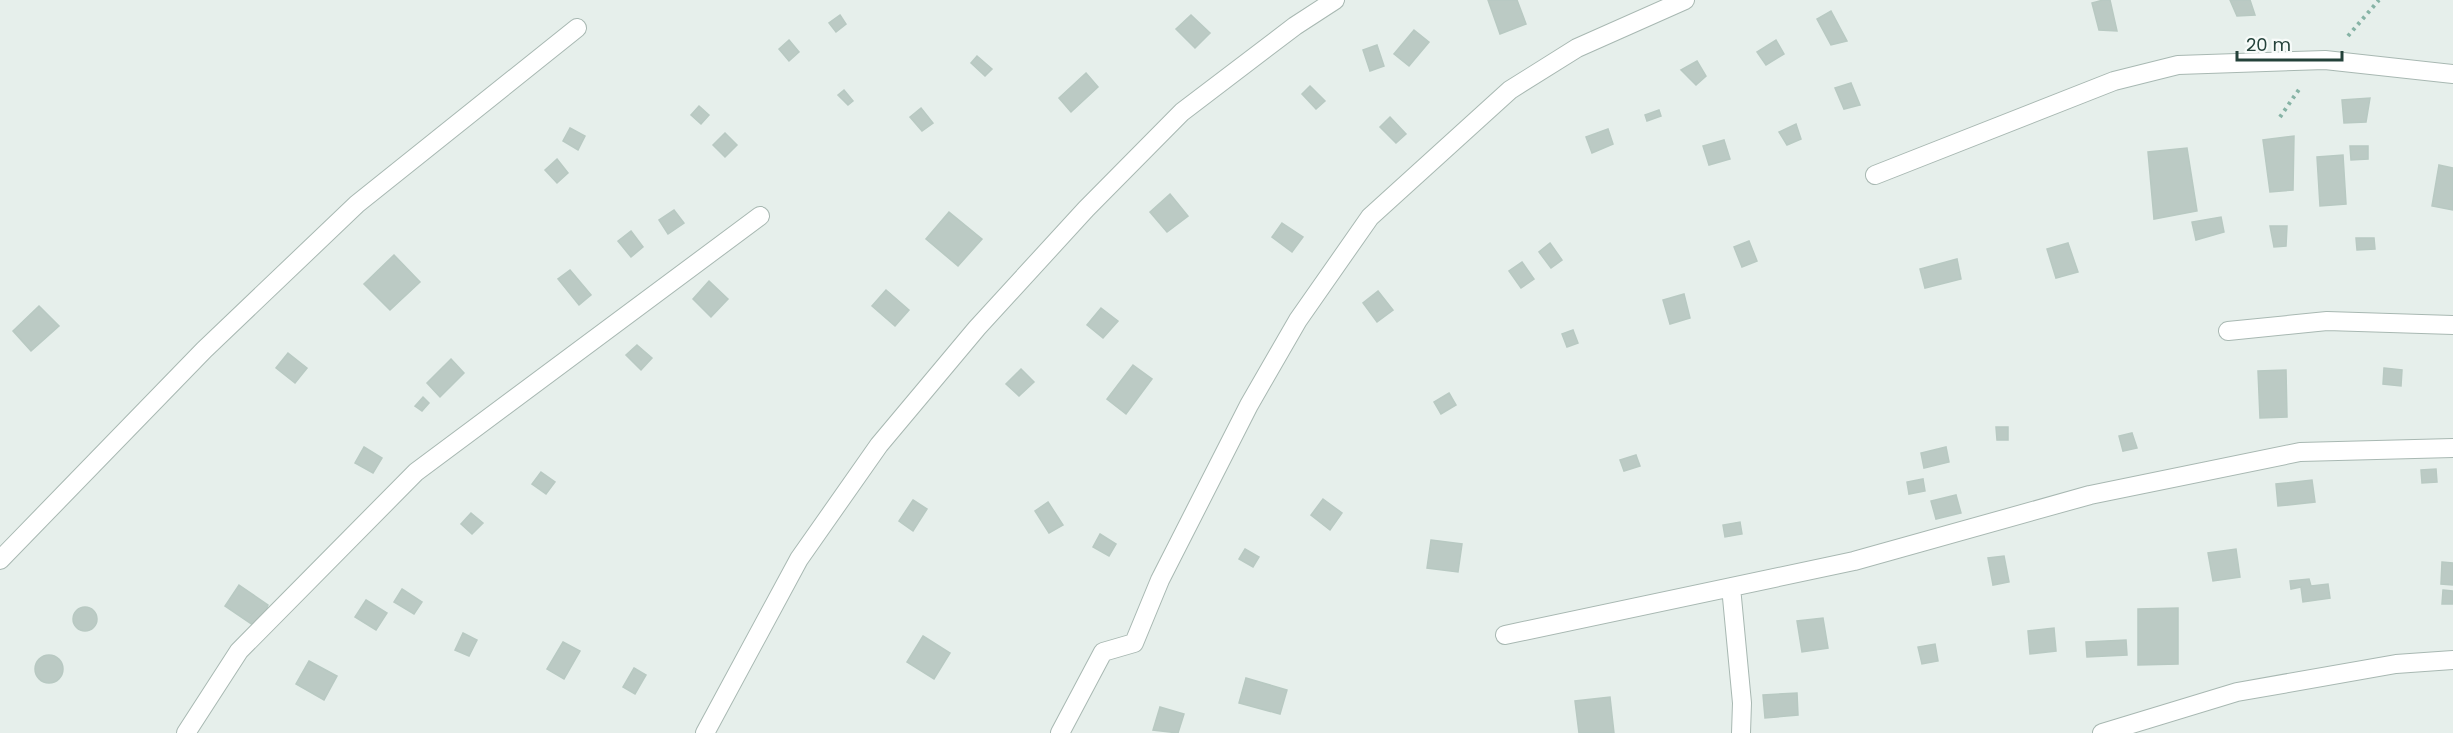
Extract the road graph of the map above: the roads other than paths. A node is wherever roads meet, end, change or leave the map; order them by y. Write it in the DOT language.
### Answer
graph roads {
  1 [pos="1335,0"];
  2 [pos="1685,0"];
  3 [pos="577,28"];
  4 [pos="2453,75"];
  5 [pos="1875,175"];
  6 [pos="760,216"];
  7 [pos="2453,325"];
  8 [pos="2228,331"];
  9 [pos="2453,448"];
  10 [pos="0,560"];
  11 [pos="1731,587"];
  12 [pos="1505,635"];
  13 [pos="2453,660"];
  14 [pos="186,733"];
  15 [pos="705,733"];
  16 [pos="1060,733"];
  17 [pos="1741,733"];
  18 [pos="2102,733"];
  1 -- 15 [label="street"];
  2 -- 16 [label="street"];
  3 -- 10 [label="street"];
  4 -- 5 [label="street"];
  6 -- 14 [label="street"];
  7 -- 8 [label="street"];
  9 -- 11 [label="street"];
  11 -- 12 [label="street"];
  11 -- 17 [label="street"];
  13 -- 18 [label="street"];
}
